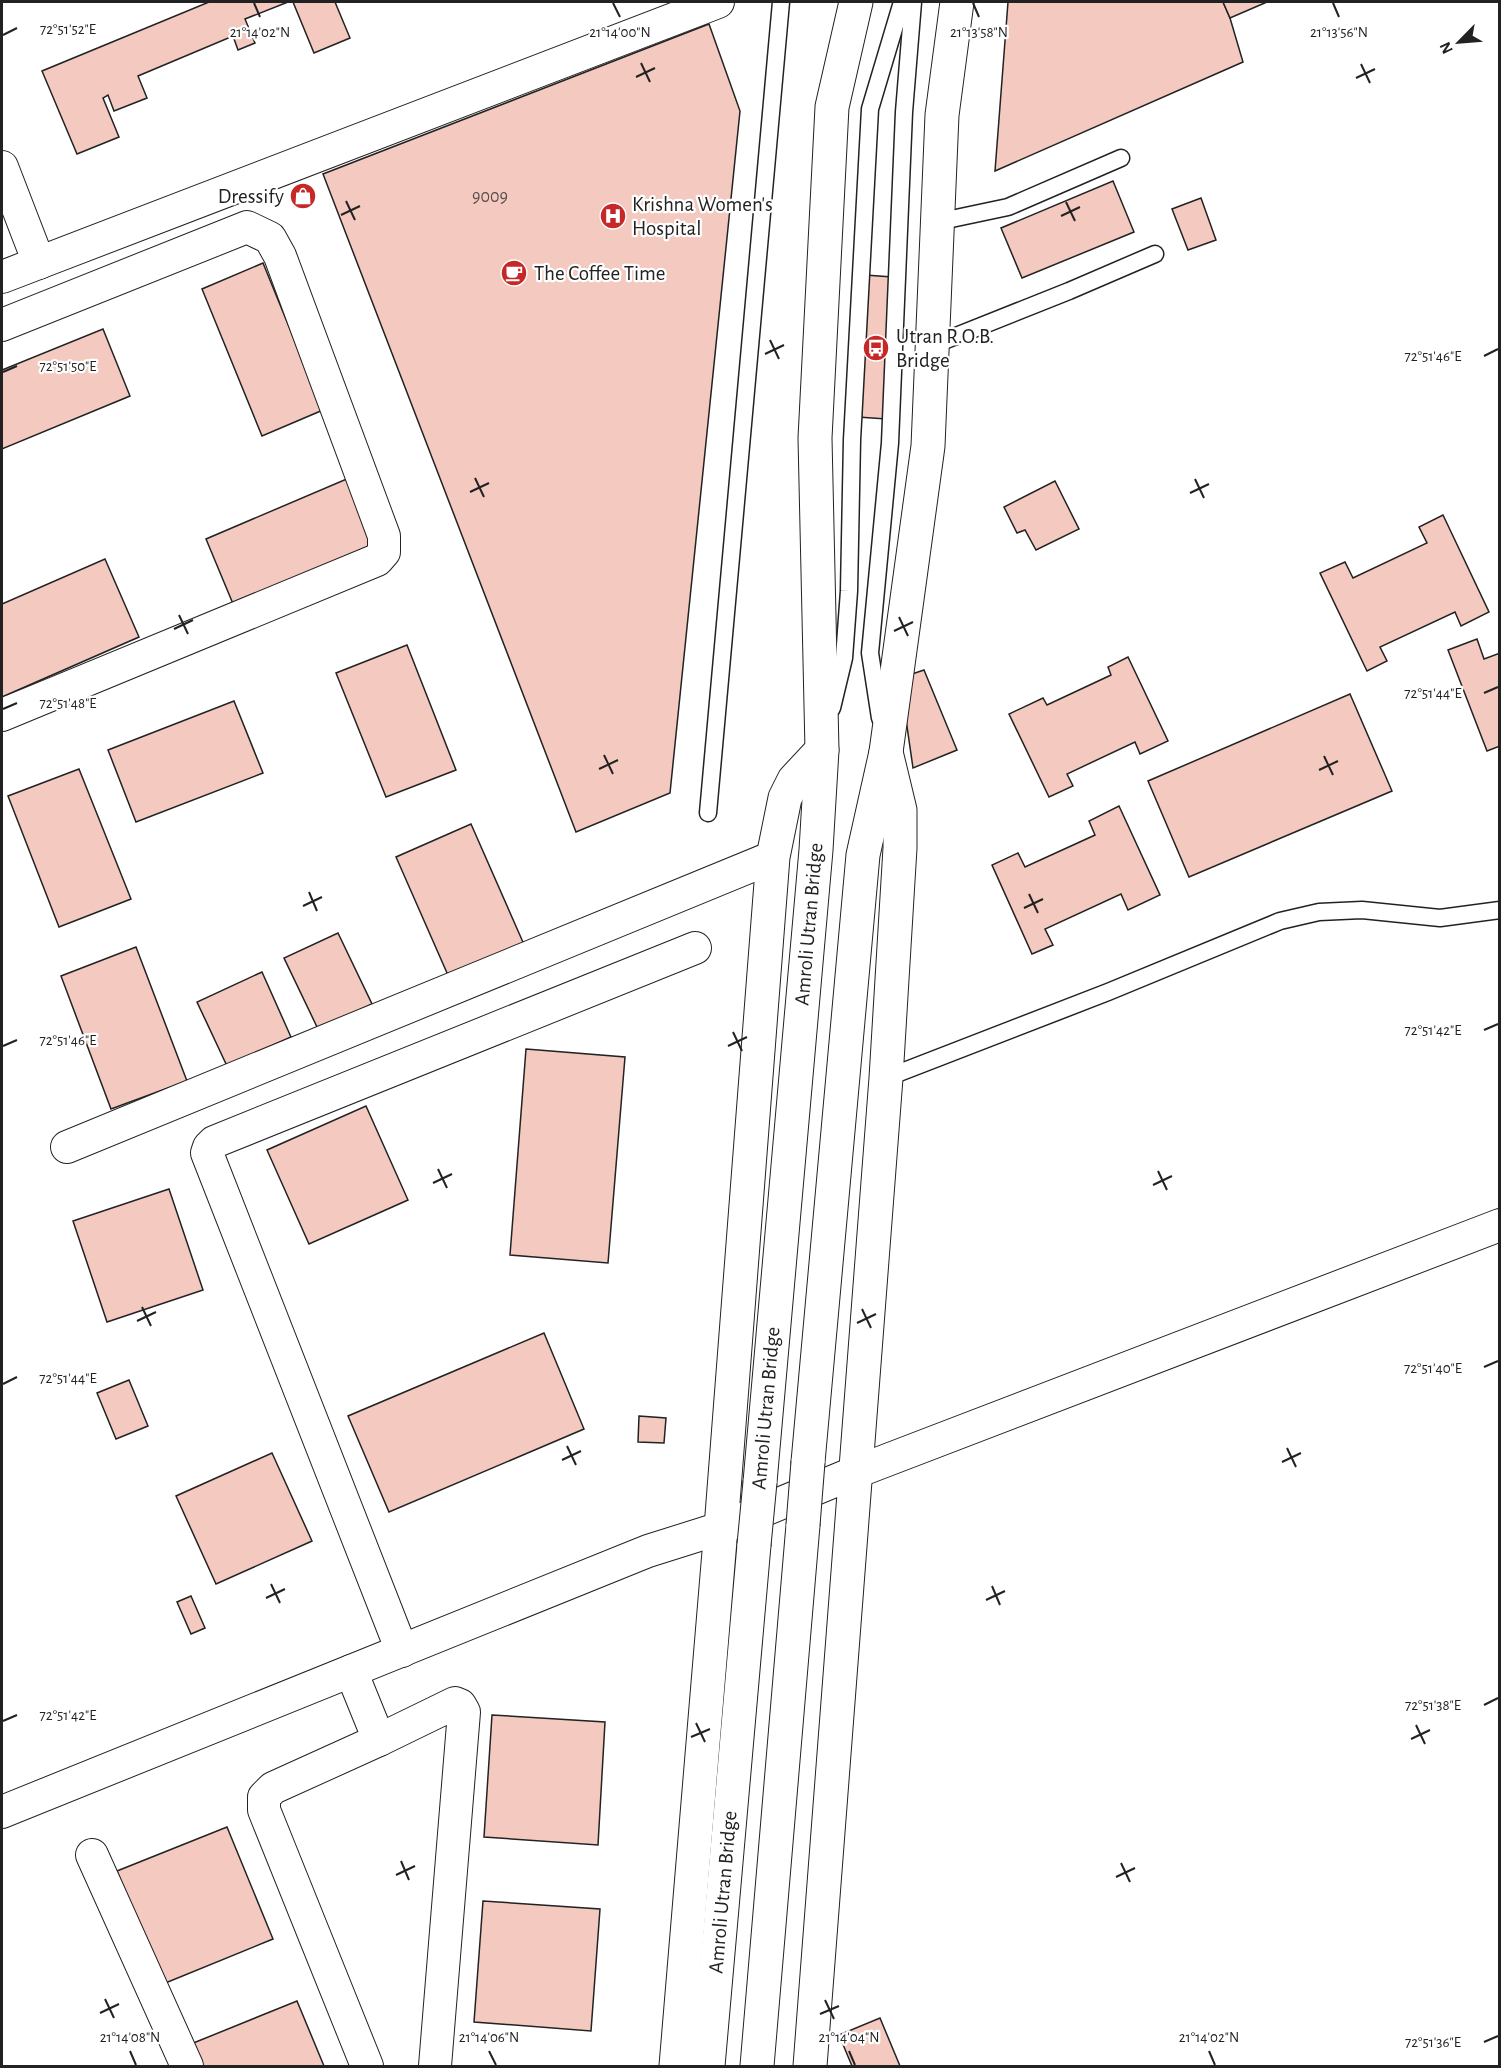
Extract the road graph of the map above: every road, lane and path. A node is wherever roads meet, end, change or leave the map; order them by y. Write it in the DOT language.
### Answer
graph roads {
  1 [pos="718,2"];
  2 [pos="781,2"];
  3 [pos="856,2"];
  4 [pos="902,2"];
  5 [pos="913,2"];
  6 [pos="957,2"];
  7 [pos="1121,158"];
  8 [pos="2,167"];
  9 [pos="937,222"];
  10 [pos="1155,254"];
  11 [pos="39,263"];
  12 [pos="2,277"];
  13 [pos="2,325"];
  14 [pos="931,346"];
  15 [pos="2,715"];
  16 [pos="822,750"];
  17 [pos="886,752"];
  18 [pos="708,813"];
  19 [pos="773,857"];
  20 [pos="1500,910"];
  21 [pos="695,948"];
  22 [pos="886,1078"];
  23 [pos="67,1147"];
  24 [pos="1500,1225"];
  25 [pos="856,1472"];
  26 [pos="721,1528"];
  27 [pos="402,1651"];
  28 [pos="351,1671"];
  29 [pos="379,1740"];
  30 [pos="2,1812"];
  31 [pos="92,1855"];
  32 [pos="187,2067"];
  33 [pos="367,2067"];
  34 [pos="435,2067"];
  35 [pos="676,2067"];
  36 [pos="708,2067"];
  37 [pos="757,2067"];
  38 [pos="810,2067"];
  1 -- 11 [label="street"];
  2 -- 18 [label="lane"];
  3 -- 16 [label="main road, Amroli Utran Bridge"];
  4 -- 16 [label="lane"];
  5 -- 17 [label="lane"];
  6 -- 9 [label="main road"];
  7 -- 9 [label="lane"];
  8 -- 11 [label="street"];
  9 -- 14 [label="main road"];
  10 -- 14 [label="lane"];
  11 -- 12 [label="street"];
  13 -- 15 [label="street"];
  14 -- 17 [label="main road"];
  16 -- 19 [label="main road"];
  16 -- 36 [label="main road, Amroli Utran Bridge, bridge"];
  17 -- 22 [label="main road"];
  17 -- 37 [label="main road, bridge"];
  19 -- 23 [label="street"];
  19 -- 26 [label="main road"];
  20 -- 22 [label="lane"];
  21 -- 27 [label="street"];
  22 -- 25 [label="main road"];
  24 -- 25 [label="street"];
  25 -- 26 [label="street"];
  25 -- 38 [label="main road"];
  26 -- 27 [label="street"];
  26 -- 35 [label="main road"];
  27 -- 28 [label="street"];
  28 -- 29 [label="street"];
  28 -- 30 [label="street"];
  29 -- 33 [label="street"];
  29 -- 34 [label="street"];
  31 -- 32 [label="street"];
}
